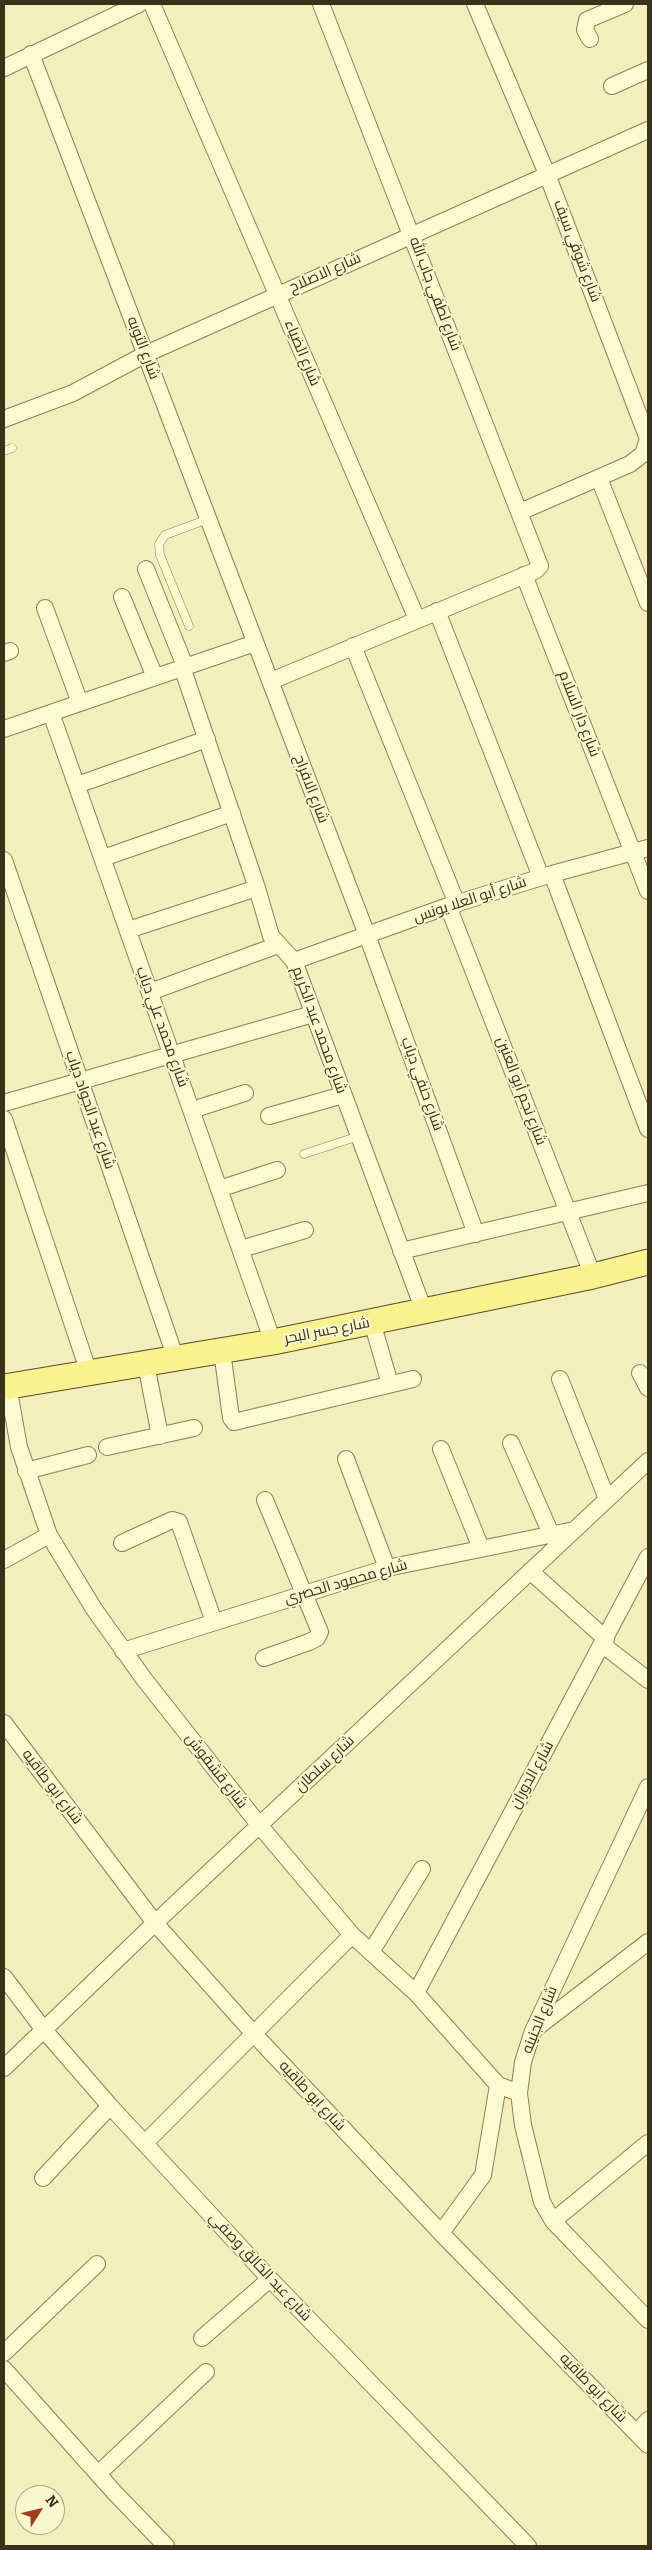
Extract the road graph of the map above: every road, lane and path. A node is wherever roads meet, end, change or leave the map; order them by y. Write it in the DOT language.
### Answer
graph roads {
  1 [pos="140,4"];
  2 [pos="152,4"];
  3 [pos="321,4"];
  4 [pos="475,4"];
  5 [pos="625,4"];
  6 [pos="590,38"];
  7 [pos="32,54"];
  8 [pos="4,68"];
  9 [pos="648,70"];
  10 [pos="612,86"];
  11 [pos="648,130"];
  12 [pos="547,174"];
  13 [pos="411,234"];
  14 [pos="277,295"];
  15 [pos="146,354"];
  16 [pos="4,419"];
  17 [pos="599,478"];
  18 [pos="520,512"];
  19 [pos="208,520"];
  20 [pos="146,569"];
  21 [pos="524,575"];
  22 [pos="122,597"];
  23 [pos="648,603"];
  24 [pos="45,608"];
  25 [pos="437,611"];
  26 [pos="417,619"];
  27 [pos="189,626"];
  28 [pos="255,643"];
  29 [pos="353,646"];
  30 [pos="184,667"];
  31 [pos="155,677"];
  32 [pos="270,681"];
  33 [pos="80,703"];
  34 [pos="51,713"];
  35 [pos="4,729"];
  36 [pos="206,739"];
  37 [pos="77,786"];
  38 [pos="232,813"];
  39 [pos="641,851"];
  40 [pos="103,858"];
  41 [pos="4,860"];
  42 [pos="546,875"];
  43 [pos="257,888"];
  44 [pos="648,891"];
  45 [pos="453,905"];
  46 [pos="128,930"];
  47 [pos="367,935"];
  48 [pos="278,945"];
  49 [pos="294,961"];
  50 [pos="150,992"];
  51 [pos="313,1014"];
  52 [pos="172,1054"];
  53 [pos="80,1081"];
  54 [pos="245,1093"];
  55 [pos="344,1095"];
  56 [pos="4,1103"];
  57 [pos="192,1110"];
  58 [pos="269,1116"];
  59 [pos="4,1119"];
  60 [pos="648,1129"];
  61 [pos="359,1136"];
  62 [pos="304,1154"];
  63 [pos="276,1170"];
  64 [pos="219,1189"];
  65 [pos="648,1192"];
  66 [pos="568,1213"];
  67 [pos="305,1230"];
  68 [pos="476,1234"];
  69 [pos="241,1249"];
  70 [pos="402,1251"];
  71 [pos="648,1262"];
  72 [pos="593,1276"];
  73 [pos="424,1311"];
  74 [pos="372,1322"];
  75 [pos="273,1342"];
  76 [pos="222,1351"];
  77 [pos="176,1359"];
  78 [pos="146,1364"];
  79 [pos="89,1373"];
  80 [pos="640,1373"];
  81 [pos="413,1379"];
  82 [pos="560,1379"];
  83 [pos="390,1384"];
  84 [pos="6,1386"];
  85 [pos="648,1388"];
  86 [pos="194,1428"];
  87 [pos="160,1436"];
  88 [pos="511,1443"];
  89 [pos="107,1447"];
  90 [pos="440,1449"];
  91 [pos="88,1455"];
  92 [pos="346,1459"];
  93 [pos="648,1461"];
  94 [pos="26,1471"];
  95 [pos="607,1499"];
  96 [pos="265,1500"];
  97 [pos="574,1530"];
  98 [pos="551,1534"];
  99 [pos="49,1535"];
  100 [pos="122,1543"];
  101 [pos="481,1548"];
  102 [pos="648,1557"];
  103 [pos="4,1560"];
  104 [pos="388,1568"];
  105 [pos="530,1571"];
  106 [pos="303,1593"];
  107 [pos="214,1622"];
  108 [pos="604,1642"];
  109 [pos="123,1651"];
  110 [pos="264,1658"];
  111 [pos="648,1680"];
  112 [pos="4,1723"];
  113 [pos="648,1787"];
  114 [pos="260,1826"];
  115 [pos="422,1870"];
  116 [pos="155,1923"];
  117 [pos="352,1934"];
  118 [pos="648,1942"];
  119 [pos="371,1952"];
  120 [pos="4,1977"];
  121 [pos="416,1994"];
  122 [pos="44,2030"];
  123 [pos="533,2031"];
  124 [pos="254,2034"];
  125 [pos="4,2068"];
  126 [pos="498,2085"];
  127 [pos="519,2093"];
  128 [pos="110,2106"];
  129 [pos="144,2143"];
  130 [pos="648,2143"];
  131 [pos="43,2178"];
  132 [pos="553,2221"];
  133 [pos="441,2233"];
  134 [pos="97,2264"];
  135 [pos="270,2279"];
  136 [pos="648,2320"];
  137 [pos="202,2338"];
  138 [pos="4,2353"];
  139 [pos="4,2369"];
  140 [pos="206,2372"];
  141 [pos="648,2420"];
  142 [pos="643,2439"];
  143 [pos="98,2474"];
  144 [pos="166,2546"];
  145 [pos="528,2546"];
  1 -- 7 [label="street"];
  2 -- 14 [label="street, شارع الضياء"];
  3 -- 13 [label="street, شارع لطفي جاب الله"];
  4 -- 12 [label="street, شارع شوقي سيف"];
  5 -- 6 [label="street"];
  7 -- 8 [label="street"];
  7 -- 15 [label="street, شارع التوبه"];
  9 -- 10 [label="street"];
  11 -- 12 [label="street, شارع الاصلاح"];
  12 -- 13 [label="street, شارع الاصلاح"];
  12 -- 17 [label="street, شارع شوقي سيف"];
  13 -- 14 [label="street, شارع الاصلاح"];
  13 -- 18 [label="street, شارع لطفي جاب الله"];
  14 -- 15 [label="street, شارع الاصلاح"];
  14 -- 26 [label="street, شارع الضياء"];
  15 -- 16 [label="street, شارع الاصلاح"];
  15 -- 19 [label="street, شارع التوبه"];
  17 -- 18 [label="street, شارع شوقي سيف"];
  17 -- 23 [label="street"];
  18 -- 21 [label="street, شارع لطفي جاب الله"];
  19 -- 27 [label="lane"];
  19 -- 28 [label="street, شارع التوبه"];
  20 -- 30 [label="street, شارع محمد عبد الكريم"];
  21 -- 25 [label="street"];
  21 -- 39 [label="street, شارع دار السلام"];
  22 -- 31 [label="street"];
  24 -- 33 [label="street"];
  25 -- 26 [label="street"];
  25 -- 42 [label="street"];
  26 -- 29 [label="street"];
  28 -- 30 [label="street"];
  28 -- 32 [label="street, شارع الافراح"];
  29 -- 32 [label="street"];
  29 -- 45 [label="street, شارع نجم أبو العنين"];
  30 -- 31 [label="street"];
  30 -- 36 [label="street, شارع محمد عبد الكريم"];
  31 -- 33 [label="street"];
  32 -- 47 [label="street, شارع الافراح"];
  33 -- 34 [label="street"];
  34 -- 35 [label="street"];
  34 -- 37 [label="street, شارع محمد علي دياب"];
  36 -- 37 [label="street"];
  36 -- 38 [label="street, شارع محمد عبد الكريم"];
  37 -- 40 [label="street, شارع محمد علي دياب"];
  38 -- 40 [label="street"];
  38 -- 43 [label="street, شارع محمد عبد الكريم"];
  39 -- 42 [label="street, شارع أبو العلا يونس"];
  39 -- 44 [label="street, شارع دار السلام"];
  40 -- 46 [label="street, شارع محمد علي دياب"];
  41 -- 53 [label="street, شارع عبد الجواد دياب"];
  42 -- 45 [label="street, شارع أبو العلا يونس"];
  42 -- 60 [label="street"];
  43 -- 46 [label="street"];
  43 -- 48 [label="street, شارع محمد عبد الكريم"];
  45 -- 47 [label="street, شارع أبو العلا يونس"];
  45 -- 66 [label="street, شارع نجم أبو العنين"];
  46 -- 50 [label="street, شارع محمد علي دياب"];
  47 -- 49 [label="street, شارع أبو العلا يونس"];
  47 -- 68 [label="street, شارع حنفي دياب"];
  48 -- 49 [label="street, شارع محمد عبد الكريم"];
  48 -- 50 [label="street"];
  49 -- 51 [label="street, شارع محمد عبد الكريم"];
  50 -- 52 [label="street, شارع محمد علي دياب"];
  51 -- 52 [label="street"];
  51 -- 55 [label="street, شارع محمد عبد الكريم"];
  52 -- 53 [label="street"];
  52 -- 57 [label="street, شارع محمد علي دياب"];
  53 -- 56 [label="street"];
  53 -- 77 [label="street, شارع عبد الجواد دياب"];
  54 -- 57 [label="street"];
  55 -- 58 [label="street"];
  55 -- 61 [label="street, شارع محمد عبد الكريم"];
  57 -- 64 [label="street, شارع محمد علي دياب"];
  59 -- 79 [label="street"];
  61 -- 62 [label="lane"];
  61 -- 70 [label="street, شارع محمد عبد الكريم"];
  63 -- 64 [label="street"];
  64 -- 69 [label="street, شارع محمد علي دياب"];
  65 -- 66 [label="street"];
  66 -- 68 [label="street"];
  66 -- 72 [label="street, شارع نجم أبو العنين"];
  67 -- 69 [label="street"];
  68 -- 70 [label="street"];
  69 -- 75 [label="street, شارع محمد علي دياب"];
  70 -- 73 [label="street, شارع محمد عبد الكريم"];
  71 -- 72 [label="main road, شارع جسر البحر"];
  72 -- 73 [label="main road, شارع جسر البحر"];
  73 -- 74 [label="main road, شارع جسر البحر"];
  74 -- 75 [label="main road, شارع جسر البحر"];
  74 -- 83 [label="street"];
  75 -- 76 [label="main road, شارع جسر البحر"];
  76 -- 77 [label="main road, شارع جسر البحر"];
  76 -- 83 [label="street"];
  77 -- 78 [label="main road, شارع جسر البحر"];
  78 -- 79 [label="main road, شارع جسر البحر"];
  78 -- 87 [label="street"];
  79 -- 84 [label="main road, شارع جسر البحر"];
  80 -- 85 [label="street"];
  81 -- 83 [label="street"];
  82 -- 95 [label="street"];
  84 -- 94 [label="street, شارع قشقوش"];
  86 -- 87 [label="street"];
  87 -- 89 [label="street"];
  88 -- 98 [label="street"];
  90 -- 101 [label="street"];
  91 -- 94 [label="street"];
  92 -- 104 [label="street"];
  93 -- 95 [label="street, شارع سلطان"];
  94 -- 99 [label="street, شارع قشقوش"];
  95 -- 97 [label="street, شارع سلطان"];
  96 -- 106 [label="street"];
  97 -- 98 [label="street, شارع محمود الحصري"];
  97 -- 105 [label="street, شارع سلطان"];
  98 -- 101 [label="street, شارع محمود الحصري"];
  99 -- 103 [label="street"];
  99 -- 109 [label="street, شارع قشقوش"];
  100 -- 107 [label="street"];
  101 -- 104 [label="street, شارع محمود الحصري"];
  102 -- 108 [label="street, شارع الدوران"];
  104 -- 106 [label="street, شارع محمود الحصري"];
  105 -- 108 [label="street"];
  105 -- 114 [label="street, شارع سلطان"];
  106 -- 107 [label="street, شارع محمود الحصري"];
  106 -- 110 [label="street"];
  107 -- 109 [label="street, شارع محمود الحصري"];
  108 -- 111 [label="street"];
  108 -- 121 [label="street, شارع الدوران"];
  109 -- 114 [label="street, شارع قشقوش"];
  112 -- 116 [label="street, شارع ابو طاقيه"];
  113 -- 123 [label="street, شارع الجنينه"];
  114 -- 116 [label="street, شارع سلطان"];
  114 -- 117 [label="street, شارع قشقوش"];
  115 -- 119 [label="street"];
  116 -- 122 [label="street, شارع سلطان"];
  116 -- 124 [label="street, شارع ابو طاقيه"];
  117 -- 119 [label="street, شارع قشقوش"];
  117 -- 124 [label="street"];
  118 -- 123 [label="street"];
  119 -- 121 [label="street, شارع قشقوش"];
  120 -- 122 [label="street, شارع عبد الخالق وصفي"];
  121 -- 126 [label="street, شارع قشقوش"];
  122 -- 125 [label="street, شارع سلطان"];
  122 -- 128 [label="street, شارع عبد الخالق وصفي"];
  123 -- 127 [label="street, شارع الجنينه"];
  124 -- 129 [label="street"];
  124 -- 133 [label="street, شارع ابو طاقيه"];
  126 -- 127 [label="street, شارع قشقوش"];
  126 -- 133 [label="street"];
  127 -- 132 [label="street, شارع الجنينه"];
  128 -- 129 [label="street, شارع عبد الخالق وصفي"];
  128 -- 131 [label="street"];
  129 -- 135 [label="street, شارع عبد الخالق وصفي"];
  130 -- 132 [label="street"];
  132 -- 136 [label="street, شارع الجنينه"];
  133 -- 142 [label="street, شارع ابو طاقيه"];
  134 -- 138 [label="street"];
  135 -- 137 [label="street"];
  135 -- 145 [label="street, شارع عبد الخالق وصفي"];
  139 -- 143 [label="street"];
  140 -- 143 [label="street"];
  141 -- 142 [label="street"];
  143 -- 144 [label="street"];
}
